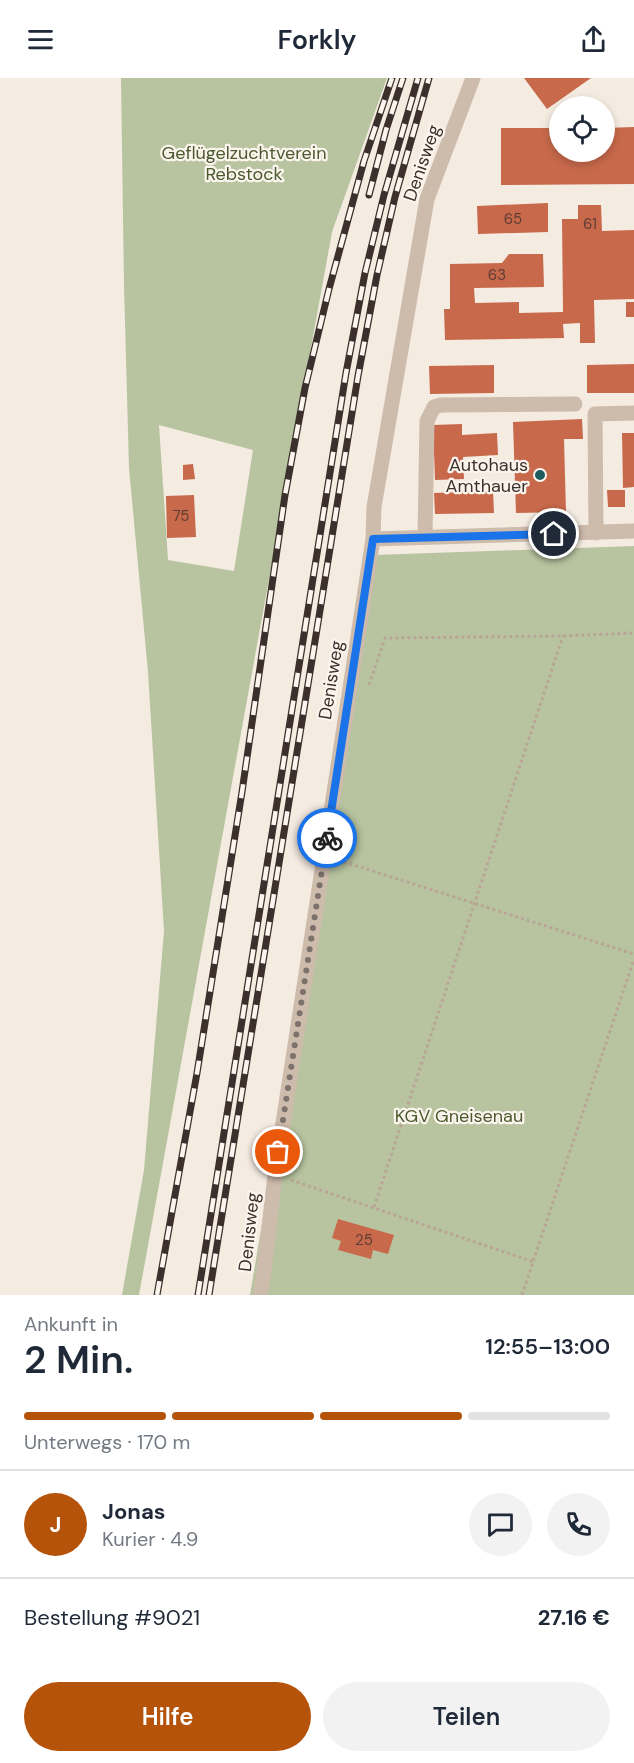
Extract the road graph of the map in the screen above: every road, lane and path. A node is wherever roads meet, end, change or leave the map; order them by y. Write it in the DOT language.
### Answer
graph roads {
  1 [pos="473,78"];
  2 [pos="575,404"];
  3 [pos="634,413"];
  4 [pos="634,531"];
  5 [pos="596,532"];
  6 [pos="425,537"];
  7 [pos="373,539"];
  8 [pos="634,633"];
  9 [pos="563,636"];
  10 [pos="367,690"];
  11 [pos="325,855"];
  12 [pos="474,903"];
  13 [pos="634,954"];
  14 [pos="634,959"];
  15 [pos="275,1175"];
  16 [pos="374,1207"];
  17 [pos="534,1262"];
  18 [pos="260,1295"];
  19 [pos="522,1295"];
  1 -- 7 [label="street, Denisweg"];
  2 -- 6 [label="street"];
  3 -- 5 [label="street"];
  4 -- 5 [label="street"];
  5 -- 6 [label="street"];
  6 -- 7 [label="street"];
  7 -- 11 [label="street, Denisweg"];
  8 -- 9 [label="path"];
  9 -- 10 [label="path"];
  9 -- 12 [label="path"];
  11 -- 12 [label="path"];
  11 -- 15 [label="street, Denisweg"];
  12 -- 13 [label="path"];
  12 -- 16 [label="path"];
  14 -- 17 [label="path"];
  15 -- 16 [label="path"];
  15 -- 18 [label="street, Denisweg"];
  16 -- 17 [label="path"];
  17 -- 19 [label="path"];
}
